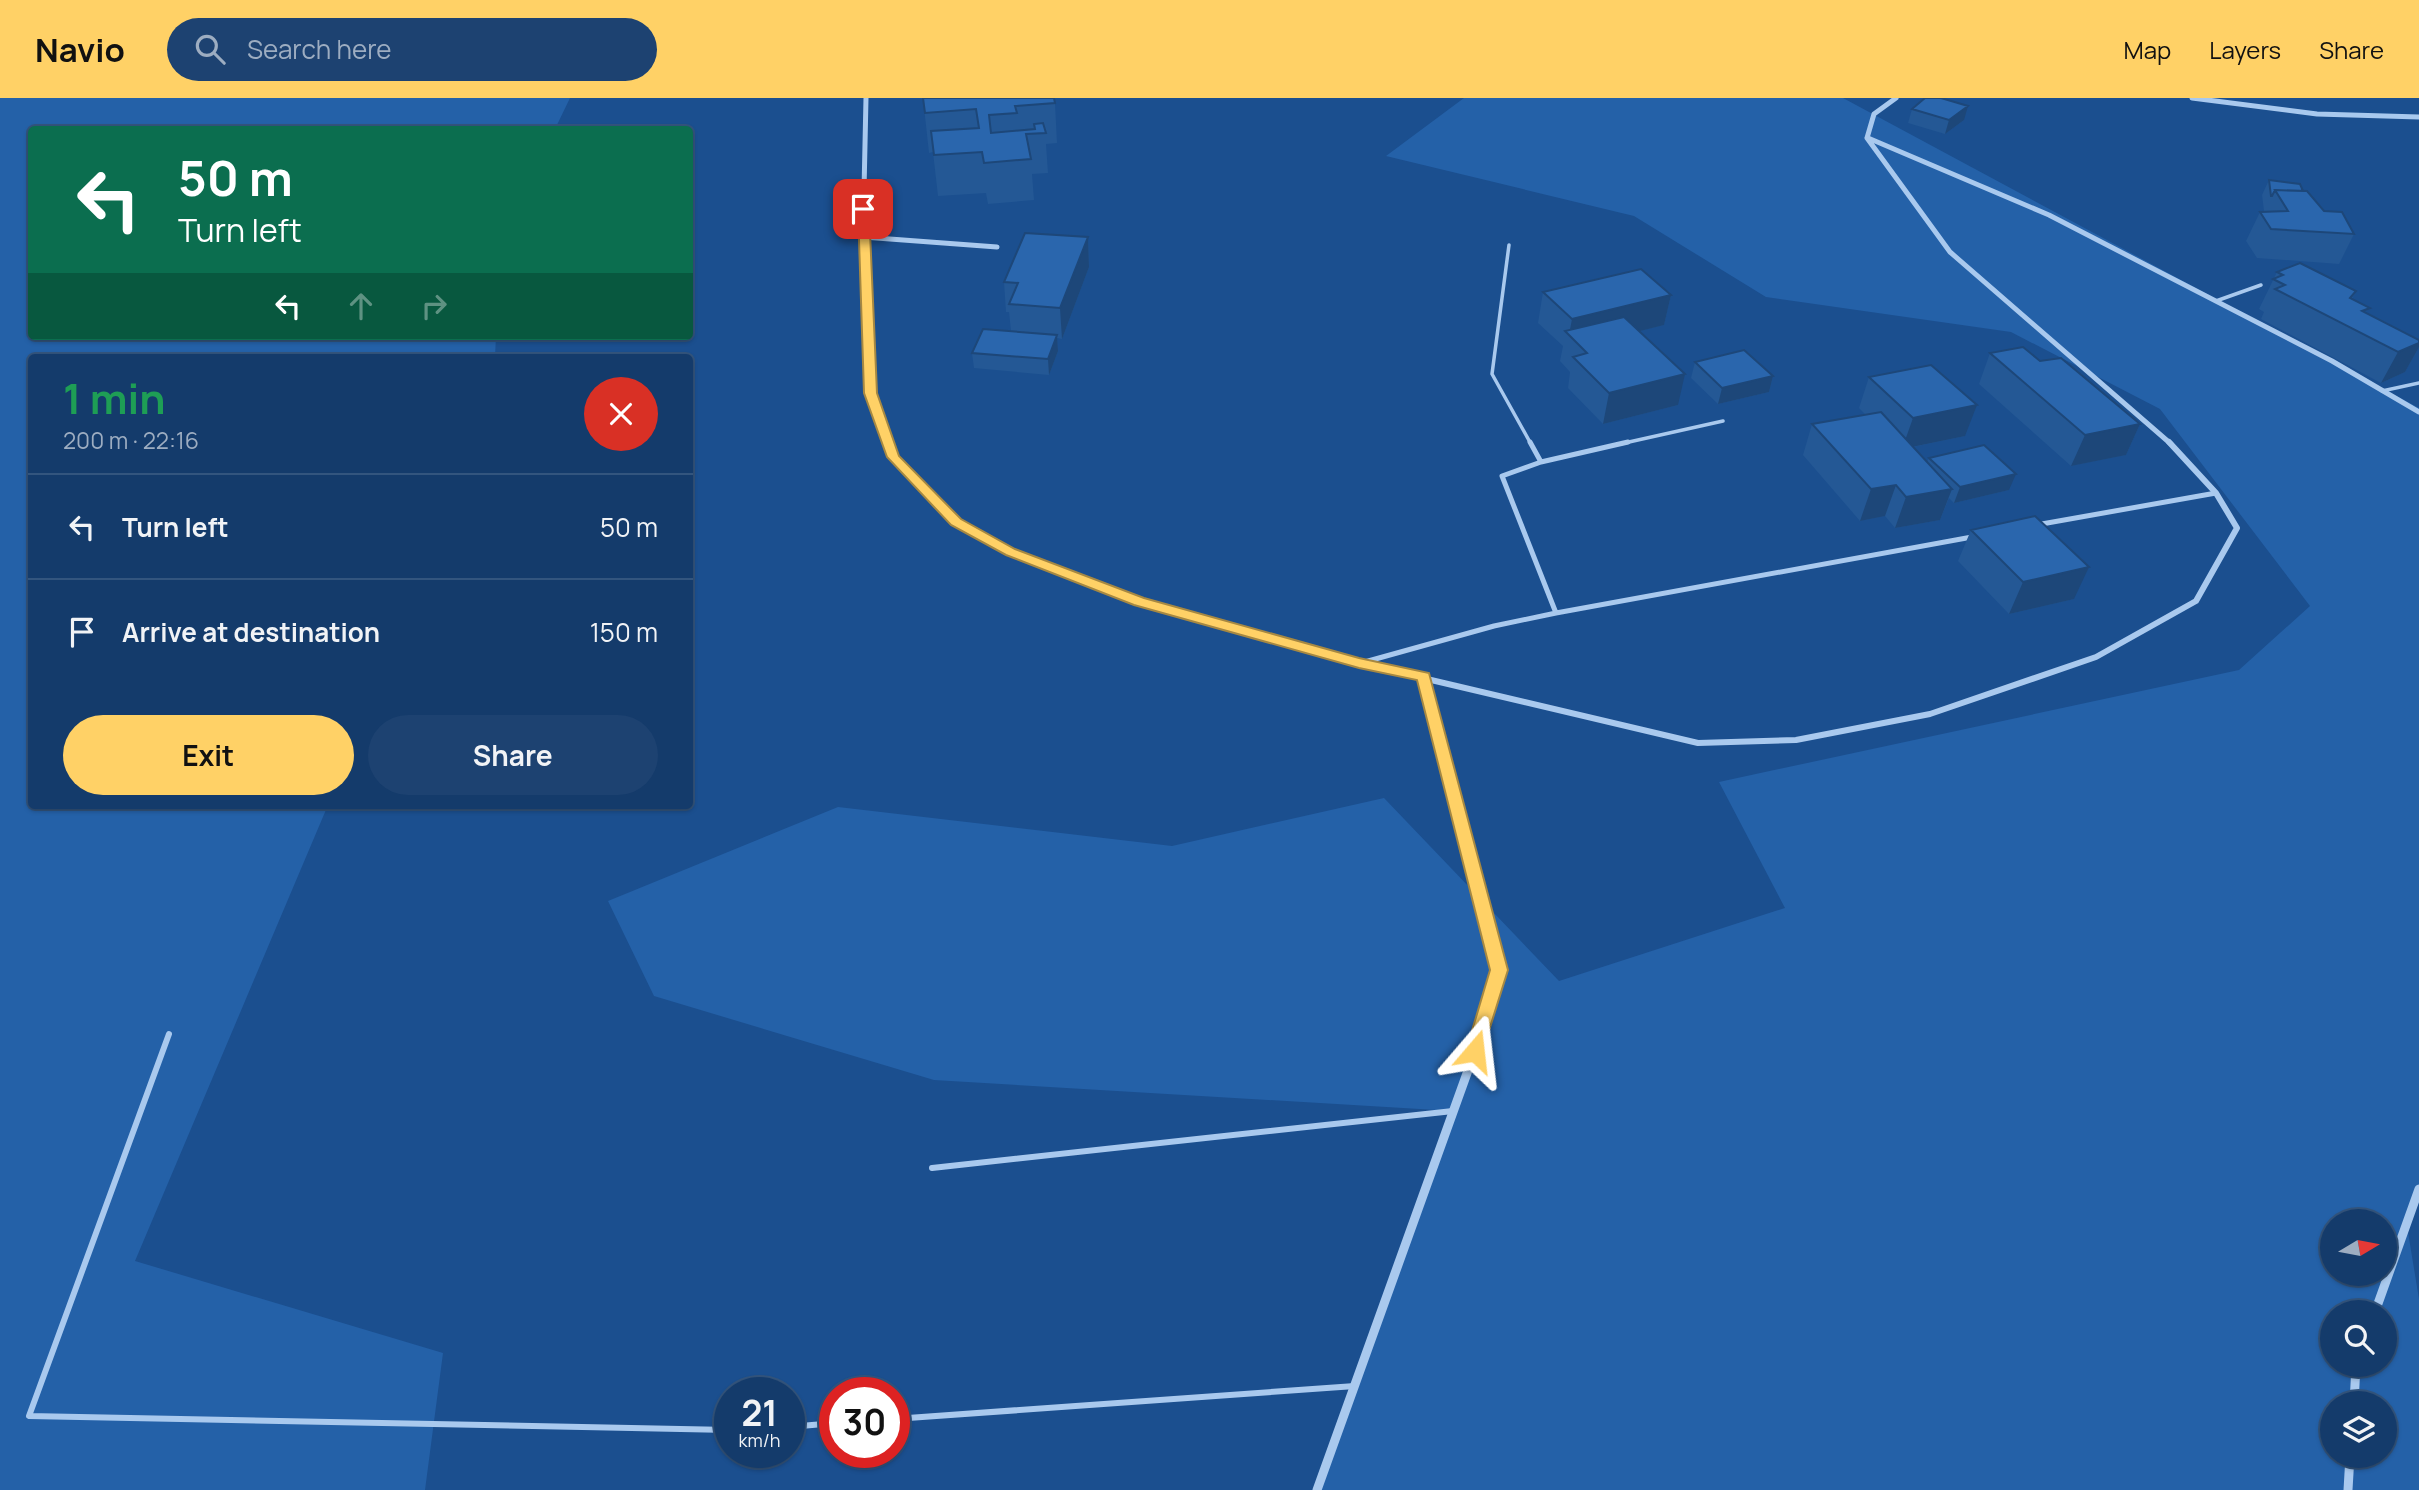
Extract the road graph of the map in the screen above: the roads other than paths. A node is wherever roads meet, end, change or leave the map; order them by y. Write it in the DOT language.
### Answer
graph roads {
  1 [pos="866,98"];
  2 [pos="1896,98"];
  3 [pos="2192,98"];
  4 [pos="2419,117"];
  5 [pos="1867,138"];
  6 [pos="863,237"];
  7 [pos="1510,245"];
  8 [pos="997,247"];
  9 [pos="2261,285"];
  10 [pos="2216,301"];
  11 [pos="2419,383"];
  12 [pos="2382,391"];
  13 [pos="2419,412"];
  14 [pos="1723,421"];
  15 [pos="1541,462"];
  16 [pos="2216,493"];
  17 [pos="2023,528"];
  18 [pos="1982,535"];
  19 [pos="1556,613"];
  20 [pos="1359,663"];
  21 [pos="1424,677"];
  22 [pos="169,1034"];
  23 [pos="1453,1111"];
  24 [pos="932,1168"];
  25 [pos="2419,1189"];
  26 [pos="2379,1300"];
  27 [pos="1355,1386"];
  28 [pos="910,1418"];
  29 [pos="714,1430"];
  30 [pos="2349,1468"];
  31 [pos="1317,1490"];
  32 [pos="2348,1490"];
  1 -- 6 [label="street"];
  2 -- 5 [label="street"];
  3 -- 4 [label="street"];
  5 -- 10 [label="street"];
  5 -- 16 [label="street"];
  6 -- 8 [label="street"];
  6 -- 20 [label="street"];
  7 -- 15 [label="lane"];
  9 -- 10 [label="lane"];
  10 -- 12 [label="street"];
  11 -- 12 [label="lane"];
  12 -- 13 [label="street"];
  14 -- 15 [label="lane"];
  15 -- 19 [label="lane"];
  16 -- 17 [label="lane"];
  16 -- 21 [label="street"];
  18 -- 19 [label="lane"];
  19 -- 20 [label="lane"];
  20 -- 21 [label="street"];
  21 -- 23 [label="street"];
  22 -- 29 [label="lane"];
  23 -- 24 [label="lane"];
  23 -- 27 [label="street"];
  25 -- 26 [label="street"];
  27 -- 28 [label="lane"];
  27 -- 31 [label="street"];
  30 -- 32 [label="street"];
}
